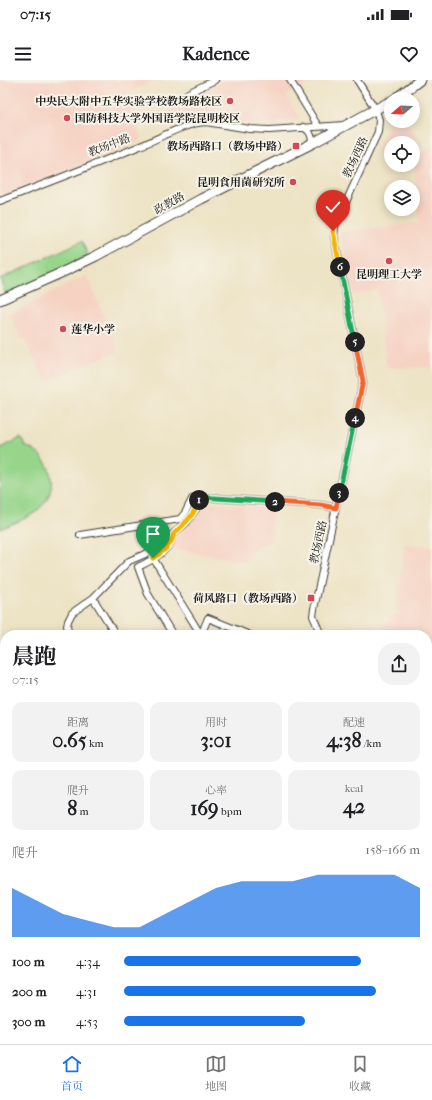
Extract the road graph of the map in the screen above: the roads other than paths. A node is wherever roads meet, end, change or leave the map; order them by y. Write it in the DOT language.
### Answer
graph roads {
  1 [pos="215,80"];
  2 [pos="290,80"];
  3 [pos="357,80"];
  4 [pos="420,80"];
  5 [pos="404,92"];
  6 [pos="188,93"];
  7 [pos="384,105"];
  8 [pos="376,110"];
  9 [pos="348,125"];
  10 [pos="318,126"];
  11 [pos="303,127"];
  12 [pos="312,143"];
  13 [pos="0,201"];
  14 [pos="0,300"];
  15 [pos="200,497"];
  16 [pos="336,508"];
  17 [pos="174,534"];
  18 [pos="80,535"];
  19 [pos="153,558"];
  20 [pos="93,598"];
  21 [pos="68,630"];
  22 [pos="113,630"];
  23 [pos="171,630"];
  24 [pos="198,630"];
  25 [pos="203,630"];
  26 [pos="238,630"];
  27 [pos="319,630"];
  1 -- 6 [label="street"];
  2 -- 10 [label="street"];
  3 -- 8 [label="street"];
  4 -- 5 [label="main road"];
  7 -- 8 [label="main road, 教场中路"];
  8 -- 9 [label="main road, 教场中路"];
  8 -- 16 [label="street, 教场西路"];
  9 -- 10 [label="street, 教场中路"];
  9 -- 12 [label="main road, 政教路"];
  10 -- 11 [label="street, 教场中路"];
  11 -- 12 [label="street"];
  11 -- 13 [label="street, 教场中路"];
  12 -- 14 [label="main road, 政教路"];
  15 -- 16 [label="street"];
  15 -- 17 [label="street"];
  15 -- 18 [label="street"];
  16 -- 27 [label="street, 教场西路"];
  17 -- 19 [label="street"];
  17 -- 20 [label="street"];
  19 -- 23 [label="street"];
  19 -- 24 [label="street"];
  20 -- 21 [label="street"];
  20 -- 22 [label="street"];
  25 -- 26 [label="street"];
}
